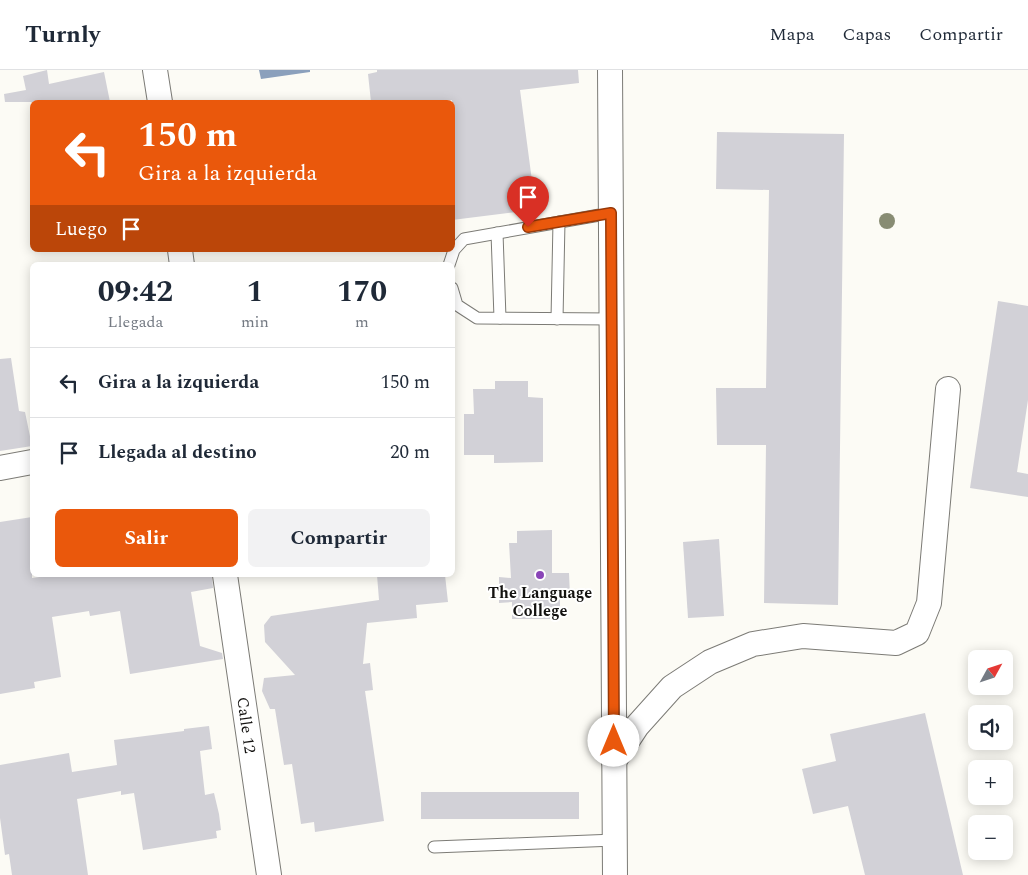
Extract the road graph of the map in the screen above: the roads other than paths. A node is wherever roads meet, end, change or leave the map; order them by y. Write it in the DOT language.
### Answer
graph roads {
  1 [pos="155,70"];
  2 [pos="610,70"];
  3 [pos="160,100"];
  4 [pos="611,213"];
  5 [pos="559,222"];
  6 [pos="497,233"];
  7 [pos="455,249"];
  8 [pos="455,298"];
  9 [pos="500,318"];
  10 [pos="557,319"];
  11 [pos="612,319"];
  12 [pos="948,389"];
  13 [pos="30,462"];
  14 [pos="0,468"];
  15 [pos="225,577"];
  16 [pos="614,761"];
  17 [pos="615,840"];
  18 [pos="434,847"];
  19 [pos="268,875"];
  20 [pos="615,875"];
  1 -- 3 [label="street"];
  2 -- 4 [label="street"];
  4 -- 5 [label="lane"];
  4 -- 11 [label="street"];
  5 -- 6 [label="lane"];
  5 -- 10 [label="lane"];
  6 -- 7 [label="lane"];
  6 -- 9 [label="lane"];
  8 -- 9 [label="lane"];
  9 -- 10 [label="lane"];
  10 -- 11 [label="lane"];
  11 -- 16 [label="street"];
  12 -- 16 [label="street"];
  13 -- 14 [label="street"];
  15 -- 19 [label="street, Calle 12"];
  16 -- 17 [label="street"];
  17 -- 18 [label="lane"];
  17 -- 20 [label="street"];
}
